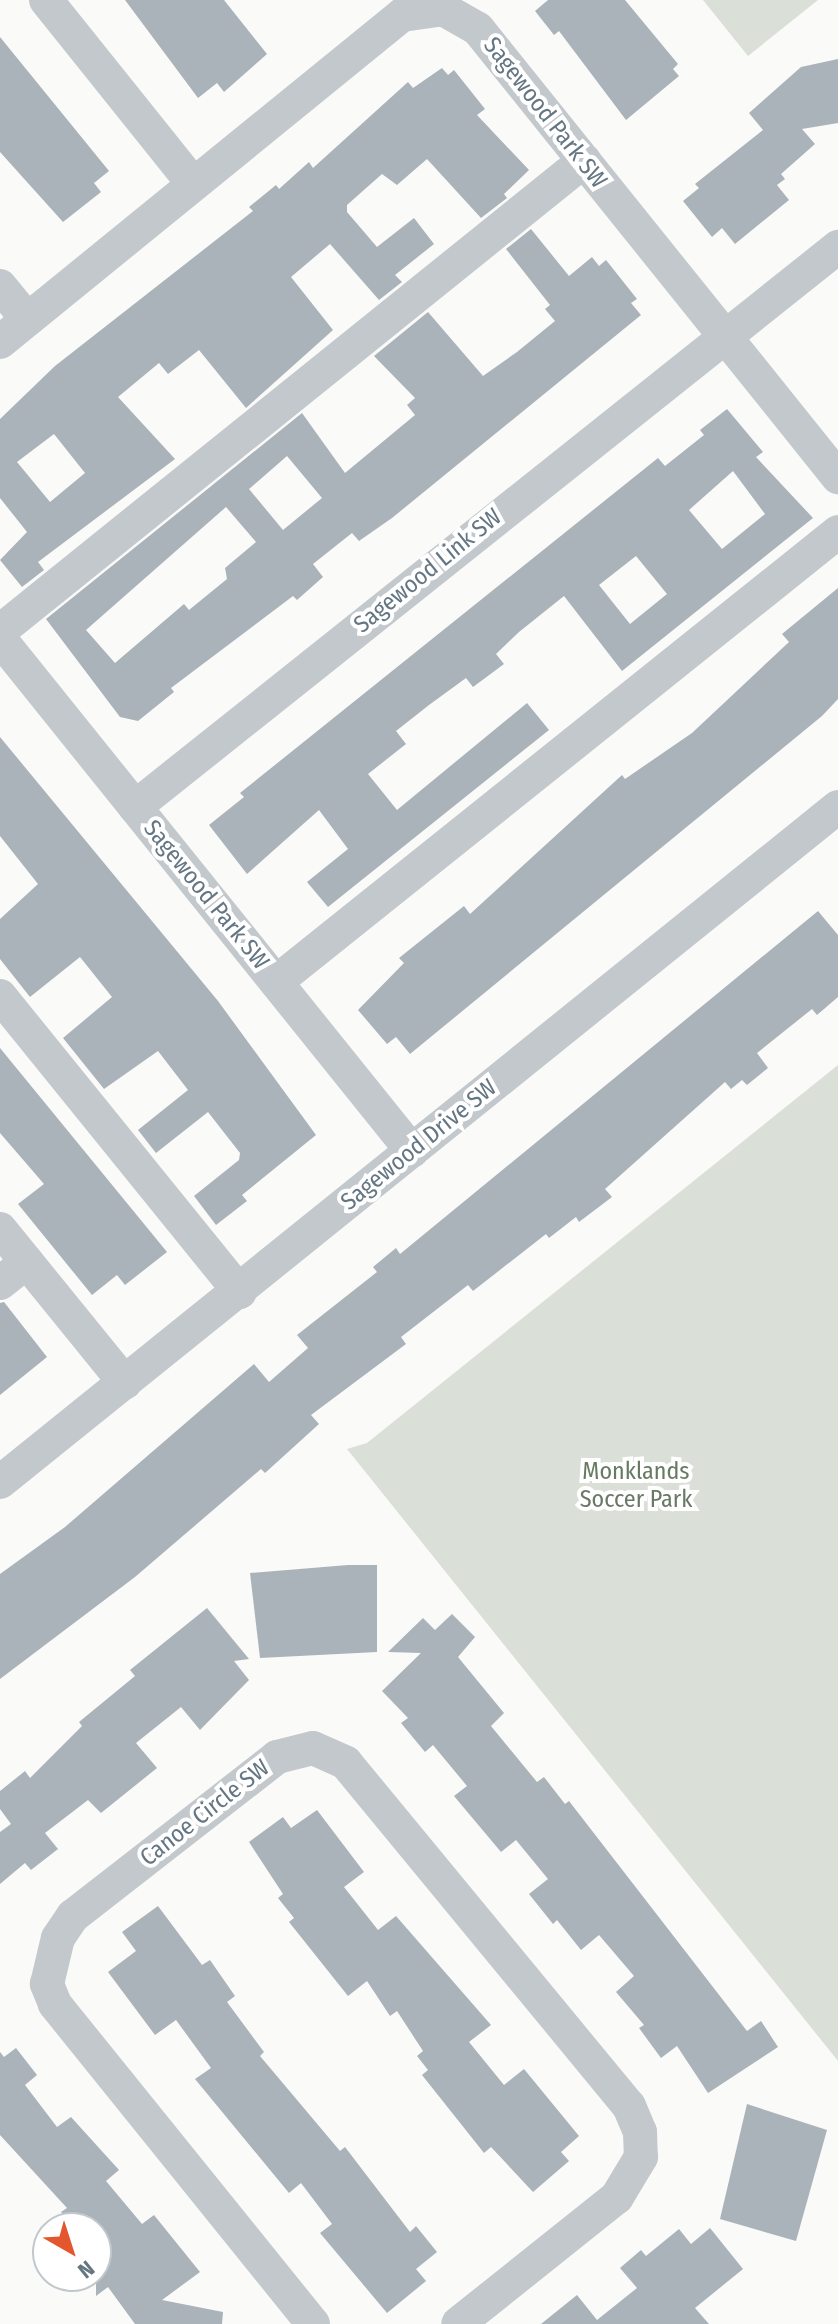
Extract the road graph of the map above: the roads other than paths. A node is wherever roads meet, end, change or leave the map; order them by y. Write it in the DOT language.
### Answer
graph roads {
  1 [pos="46,0"];
  2 [pos="584,161"];
  3 [pos="192,182"];
  4 [pos="838,247"];
  5 [pos="0,286"];
  6 [pos="27,319"];
  7 [pos="721,335"];
  8 [pos="0,342"];
  9 [pos="838,477"];
  10 [pos="838,532"];
  11 [pos="0,631"];
  12 [pos="0,639"];
  13 [pos="135,807"];
  14 [pos="838,807"];
  15 [pos="276,982"];
  16 [pos="0,996"];
  17 [pos="412,1151"];
  18 [pos="0,1229"];
  19 [pos="27,1262"];
  20 [pos="0,1283"];
  21 [pos="240,1292"];
  22 [pos="125,1383"];
  23 [pos="0,1482"];
  24 [pos="313,2324"];
  25 [pos="458,2324"];
  1 -- 3 [label="street"];
  2 -- 3 [label="street, Sagewood Park SW"];
  2 -- 7 [label="street, Sagewood Park SW"];
  2 -- 11 [label="street"];
  3 -- 6 [label="street, Sagewood Park SW"];
  4 -- 7 [label="street, Sagewood Link SW"];
  5 -- 6 [label="street"];
  6 -- 8 [label="street, Sagewood Park SW"];
  7 -- 9 [label="street, Sagewood Park SW"];
  7 -- 13 [label="street, Sagewood Link SW"];
  10 -- 15 [label="street"];
  12 -- 13 [label="street, Sagewood Park SW"];
  13 -- 15 [label="street, Sagewood Park SW"];
  14 -- 17 [label="street, Sagewood Drive SW"];
  15 -- 17 [label="street, Sagewood Park SW"];
  16 -- 21 [label="street"];
  17 -- 21 [label="street, Sagewood Drive SW"];
  18 -- 19 [label="street"];
  19 -- 20 [label="street"];
  19 -- 22 [label="street"];
  21 -- 22 [label="street, Sagewood Drive SW"];
  22 -- 23 [label="street, Sagewood Drive SW"];
  24 -- 25 [label="street, Canoe Circle SW"];
}
